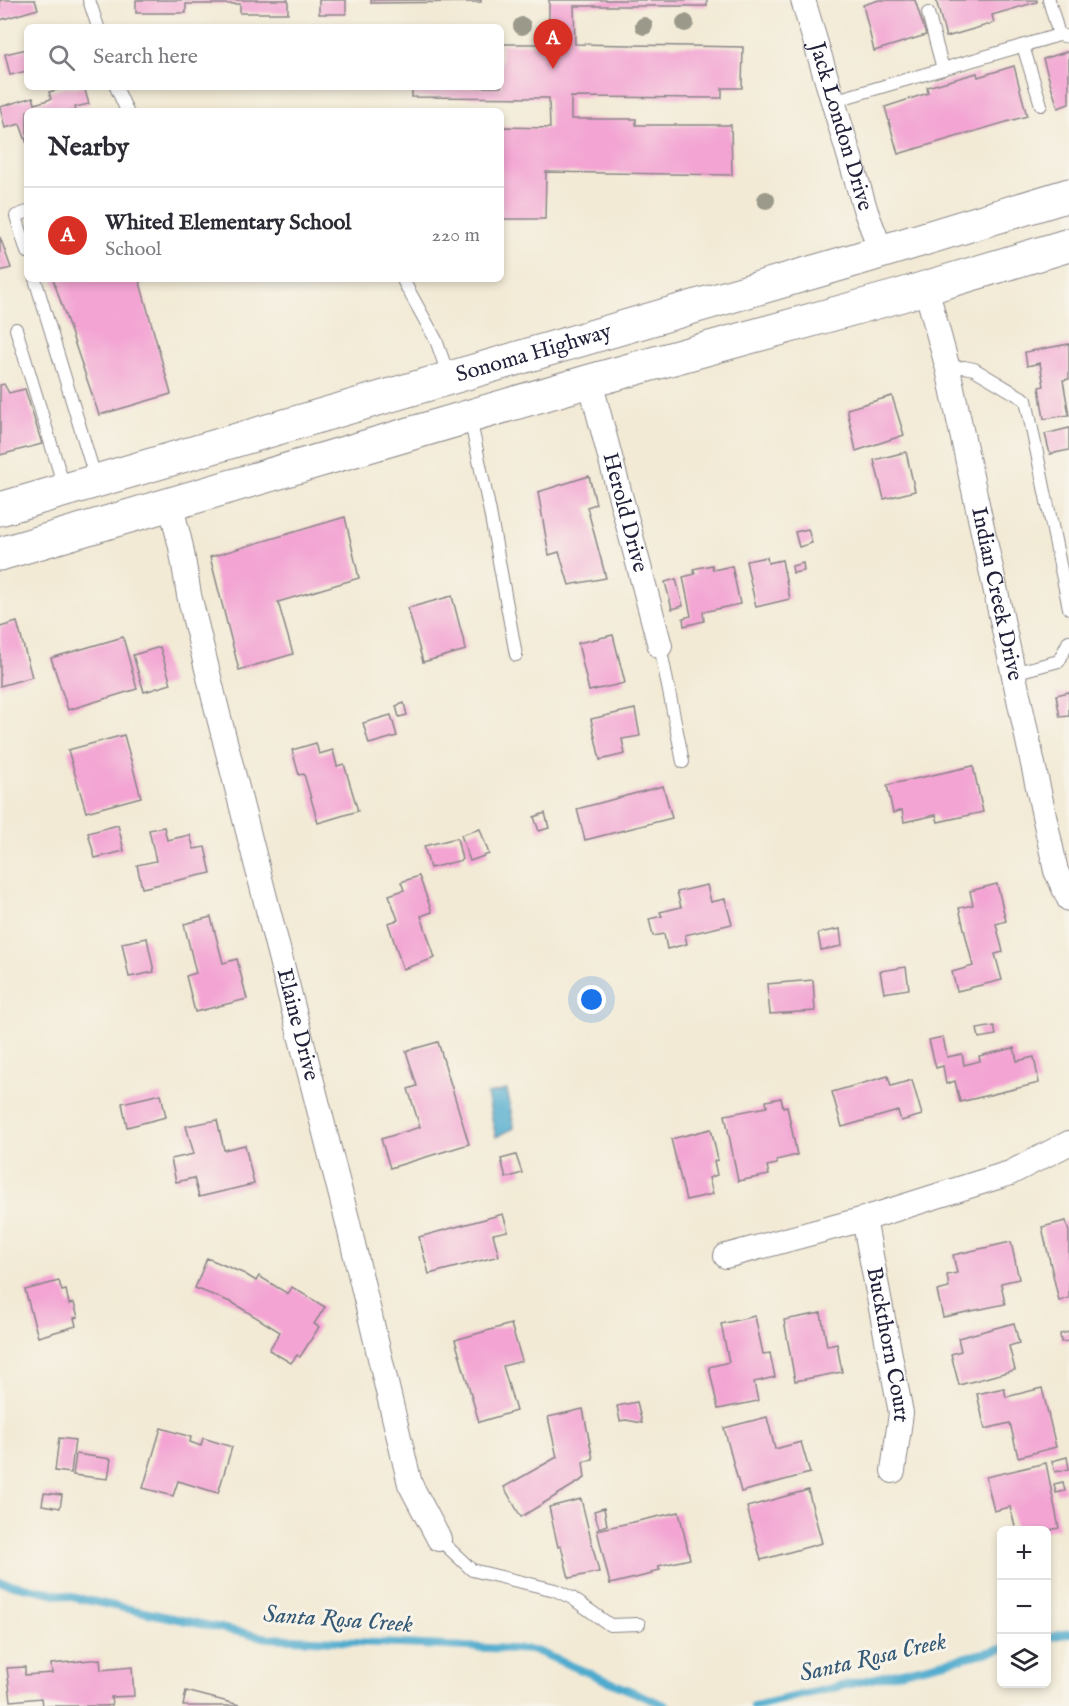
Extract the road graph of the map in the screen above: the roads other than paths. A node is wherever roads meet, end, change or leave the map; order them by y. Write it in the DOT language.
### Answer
graph roads {
  1 [pos="90,0"];
  2 [pos="803,0"];
  3 [pos="1049,0"];
  4 [pos="928,13"];
  5 [pos="97,24"];
  6 [pos="1064,36"];
  7 [pos="1023,46"];
  8 [pos="943,69"];
  9 [pos="117,90"];
  10 [pos="833,101"];
  11 [pos="1041,105"];
  12 [pos="126,108"];
  13 [pos="1069,195"];
  14 [pos="24,214"];
  15 [pos="24,242"];
  16 [pos="1069,245"];
  17 [pos="881,251"];
  18 [pos="36,282"];
  19 [pos="404,282"];
  20 [pos="926,288"];
  21 [pos="895,297"];
  22 [pos="16,329"];
  23 [pos="948,369"];
  24 [pos="449,378"];
  25 [pos="590,381"];
  26 [pos="469,417"];
  27 [pos="97,481"];
  28 [pos="65,491"];
  29 [pos="171,506"];
  30 [pos="0,509"];
  31 [pos="0,554"];
  32 [pos="1069,608"];
  33 [pos="1069,641"];
  34 [pos="660,646"];
  35 [pos="516,656"];
  36 [pos="1013,674"];
  37 [pos="682,762"];
  38 [pos="1063,869"];
  39 [pos="1069,899"];
  40 [pos="1069,1143"];
  41 [pos="864,1219"];
  42 [pos="726,1256"];
  43 [pos="893,1471"];
  44 [pos="439,1539"];
  45 [pos="639,1624"];
  1 -- 5 [label="lane"];
  2 -- 10 [label="street, Jack London Drive"];
  3 -- 6 [label="lane"];
  4 -- 8 [label="lane"];
  6 -- 7 [label="lane"];
  7 -- 8 [label="lane"];
  7 -- 11 [label="lane"];
  8 -- 10 [label="lane"];
  9 -- 12 [label="lane"];
  10 -- 17 [label="street, Jack London Drive"];
  13 -- 17 [label="main road, Sonoma Highway"];
  14 -- 15 [label="lane"];
  16 -- 20 [label="main road, Sonoma Highway"];
  17 -- 21 [label="main road"];
  17 -- 24 [label="main road, Sonoma Highway"];
  18 -- 27 [label="lane"];
  19 -- 24 [label="lane"];
  20 -- 21 [label="main road, Sonoma Highway"];
  20 -- 23 [label="street, Indian Creek Drive"];
  21 -- 25 [label="main road, Sonoma Highway"];
  22 -- 28 [label="lane"];
  23 -- 32 [label="lane"];
  23 -- 36 [label="street, Indian Creek Drive"];
  24 -- 27 [label="main road, Sonoma Highway"];
  25 -- 26 [label="main road, Sonoma Highway"];
  25 -- 34 [label="street, Herold Drive"];
  26 -- 29 [label="main road, Sonoma Highway"];
  26 -- 35 [label="lane"];
  27 -- 28 [label="main road, Sonoma Highway"];
  28 -- 30 [label="main road, Sonoma Highway"];
  29 -- 31 [label="main road, Sonoma Highway"];
  29 -- 44 [label="street, Elaine Drive"];
  33 -- 36 [label="lane"];
  34 -- 37 [label="lane"];
  36 -- 38 [label="street, Indian Creek Drive"];
  38 -- 39 [label="street, Indian Creek Drive"];
  40 -- 41 [label="street"];
  41 -- 42 [label="street"];
  41 -- 43 [label="street, Buckthorn Court"];
  44 -- 45 [label="lane"];
}
